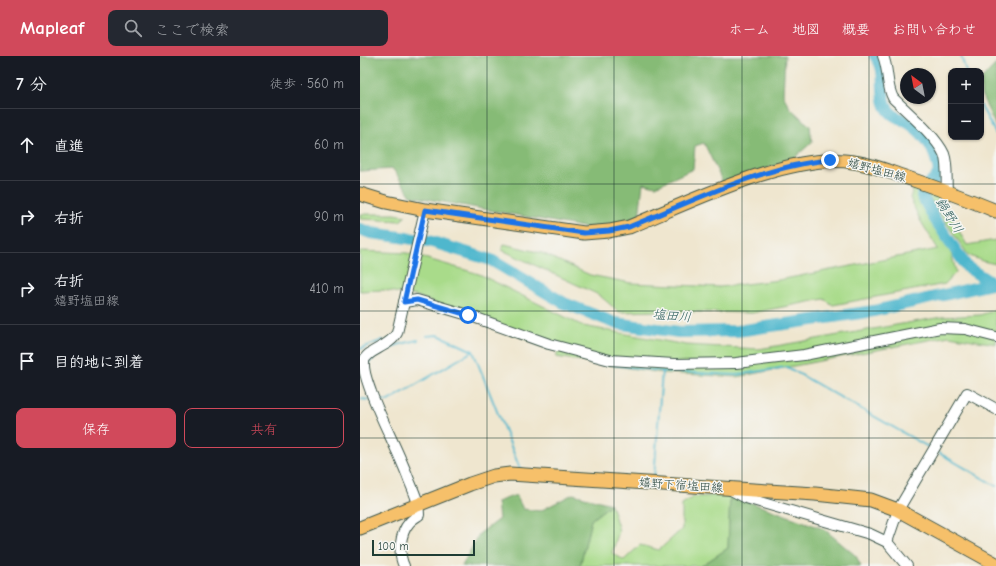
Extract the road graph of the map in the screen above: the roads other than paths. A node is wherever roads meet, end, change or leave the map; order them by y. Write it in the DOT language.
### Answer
graph roads {
  1 [pos="883,56"];
  2 [pos="947,191"];
  3 [pos="360,194"];
  4 [pos="996,211"];
  5 [pos="424,214"];
  6 [pos="404,299"];
  7 [pos="996,337"];
  8 [pos="363,356"];
  9 [pos="996,409"];
  10 [pos="730,489"];
  11 [pos="419,505"];
  12 [pos="898,510"];
  13 [pos="360,528"];
  14 [pos="887,542"];
  15 [pos="996,564"];
  16 [pos="404,566"];
  17 [pos="907,566"];
  1 -- 2 [label="street"];
  2 -- 4 [label="main road, 嬉野塩田線"];
  2 -- 5 [label="main road, 嬉野塩田線"];
  3 -- 5 [label="main road, 嬉野塩田線"];
  5 -- 6 [label="street"];
  6 -- 7 [label="street"];
  6 -- 8 [label="street"];
  8 -- 11 [label="street"];
  9 -- 12 [label="street"];
  10 -- 11 [label="main road, 嬉野下宿塩田線"];
  10 -- 12 [label="main road, 嬉野下宿塩田線"];
  10 -- 14 [label="street"];
  11 -- 13 [label="main road, 嬉野下宿塩田線"];
  11 -- 16 [label="street"];
  12 -- 14 [label="street"];
  12 -- 15 [label="main road, 嬉野下宿塩田線"];
  14 -- 17 [label="street"];
}
